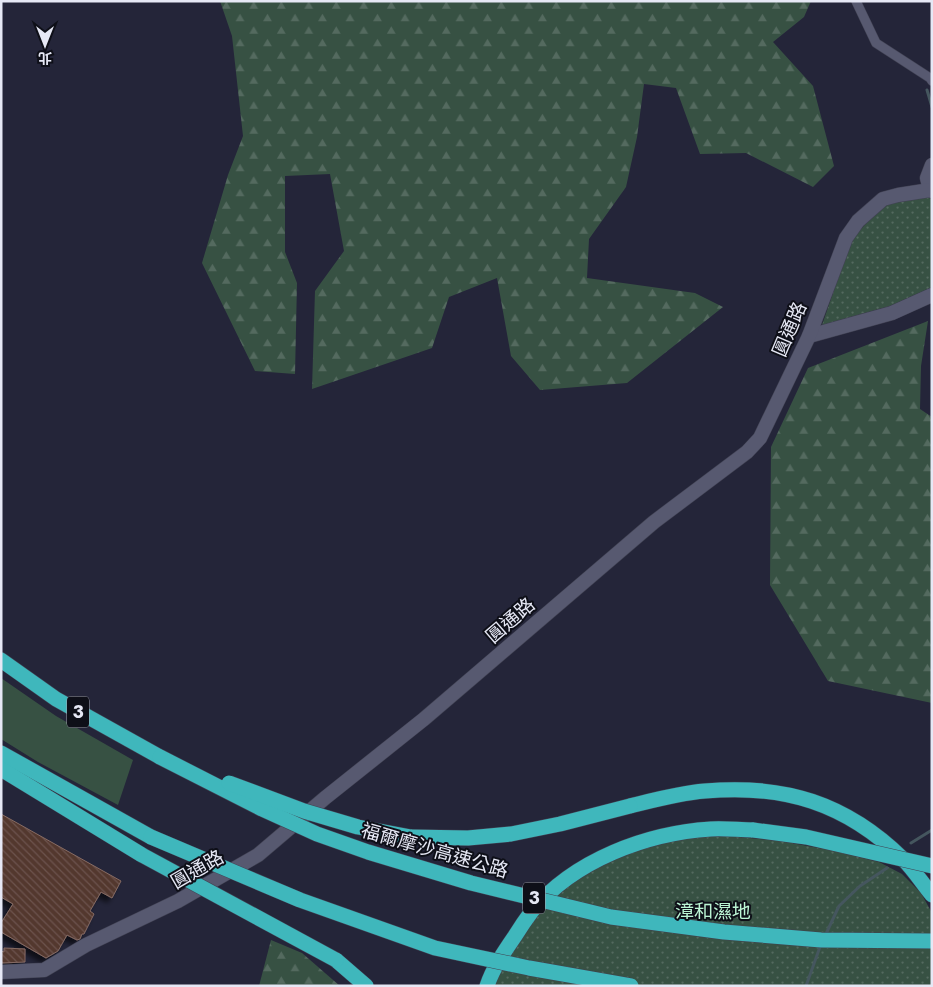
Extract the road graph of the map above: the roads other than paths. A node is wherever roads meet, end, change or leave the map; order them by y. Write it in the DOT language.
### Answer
graph roads {
  1 [pos="856,1"];
  2 [pos="932,81"];
  3 [pos="932,165"];
  4 [pos="926,191"];
  5 [pos="932,295"];
  6 [pos="809,336"];
  7 [pos="1,660"];
  8 [pos="1,753"];
  9 [pos="160,756"];
  10 [pos="1,769"];
  11 [pos="932,866"];
  12 [pos="932,895"];
  13 [pos="932,941"];
  14 [pos="1,972"];
  15 [pos="366,986"];
  16 [pos="487,986"];
  17 [pos="631,986"];
  1 -- 2 [label="street"];
  3 -- 4 [label="street"];
  4 -- 6 [label="street, 圓通路"];
  5 -- 6 [label="street"];
  6 -- 14 [label="street, 圓通路"];
  7 -- 9 [label="highway, 福爾摩沙高速公路 / 3"];
  8 -- 17 [label="highway, bridge"];
  9 -- 12 [label="highway, bridge"];
  9 -- 13 [label="highway, 福爾摩沙高速公路 / 3, bridge"];
  10 -- 15 [label="highway, bridge"];
  11 -- 16 [label="highway, bridge"];
}
